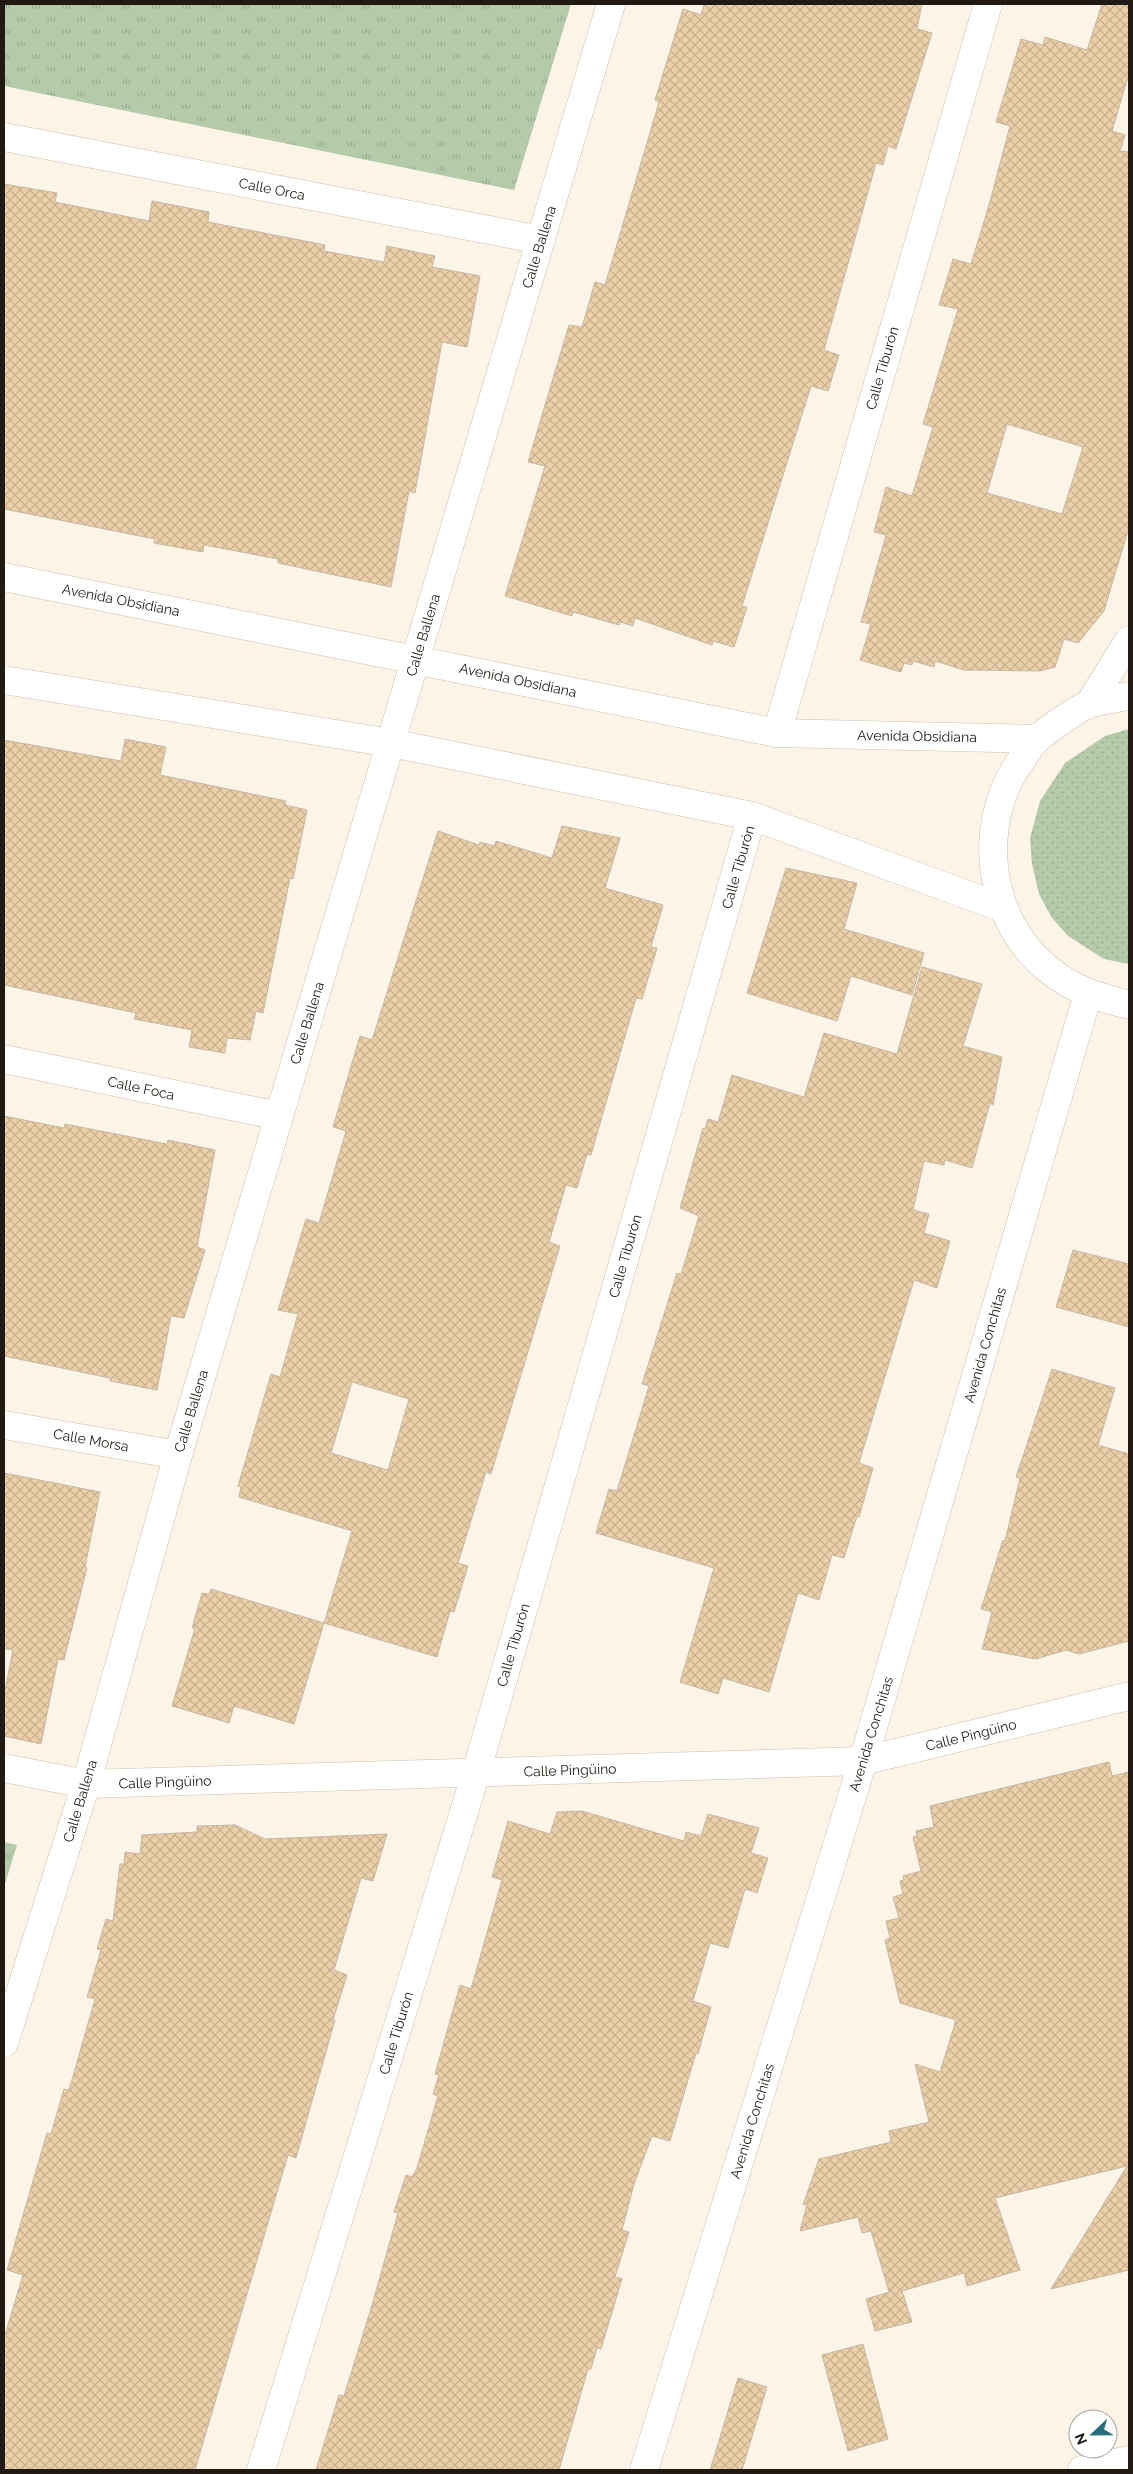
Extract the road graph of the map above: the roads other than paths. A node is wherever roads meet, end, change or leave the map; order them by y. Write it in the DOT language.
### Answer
graph roads {
  1 [pos="612,4"];
  2 [pos="988,4"];
  3 [pos="4,137"];
  4 [pos="541,240"];
  5 [pos="4,577"];
  6 [pos="1129,640"];
  7 [pos="416,659"];
  8 [pos="4,680"];
  9 [pos="1129,696"];
  10 [pos="1090,703"];
  11 [pos="777,733"];
  12 [pos="1036,739"];
  13 [pos="390,743"];
  14 [pos="752,816"];
  15 [pos="1003,908"];
  16 [pos="1088,994"];
  17 [pos="1129,1005"];
  18 [pos="4,1059"];
  19 [pos="279,1116"];
  20 [pos="4,1425"];
  21 [pos="178,1455"];
  22 [pos="1129,1696"];
  23 [pos="863,1762"];
  24 [pos="4,1768"];
  25 [pos="476,1773"];
  26 [pos="86,1784"];
  27 [pos="4,2043"];
  28 [pos="1129,2460"];
  29 [pos="261,2470"];
  30 [pos="644,2470"];
  31 [pos="1082,2470"];
  1 -- 4 [label="street, Calle Ballena"];
  2 -- 11 [label="street, Calle Tiburón"];
  3 -- 4 [label="street, Calle Orca"];
  4 -- 7 [label="street, Calle Ballena"];
  5 -- 7 [label="street, Avenida Obsidiana"];
  6 -- 10 [label="street"];
  7 -- 11 [label="street, Avenida Obsidiana"];
  7 -- 13 [label="street, Calle Ballena"];
  8 -- 13 [label="street"];
  9 -- 10 [label="street"];
  10 -- 12 [label="street"];
  11 -- 12 [label="street, Avenida Obsidiana"];
  12 -- 15 [label="street"];
  13 -- 14 [label="street"];
  13 -- 19 [label="street, Calle Ballena"];
  14 -- 15 [label="street"];
  14 -- 25 [label="street, Calle Tiburón"];
  15 -- 16 [label="street"];
  16 -- 17 [label="street"];
  16 -- 23 [label="street, Avenida Conchitas"];
  18 -- 19 [label="street, Calle Foca"];
  19 -- 21 [label="street, Calle Ballena"];
  20 -- 21 [label="street, Calle Morsa"];
  21 -- 26 [label="street, Calle Ballena"];
  22 -- 23 [label="street, Calle Pingüino"];
  23 -- 25 [label="street, Calle Pingüino"];
  23 -- 30 [label="street, Avenida Conchitas"];
  24 -- 26 [label="street, Calle Pingüino"];
  25 -- 26 [label="street, Calle Pingüino"];
  25 -- 29 [label="street, Calle Tiburón"];
  26 -- 27 [label="street, Calle Ballena"];
  28 -- 31 [label="street"];
}
